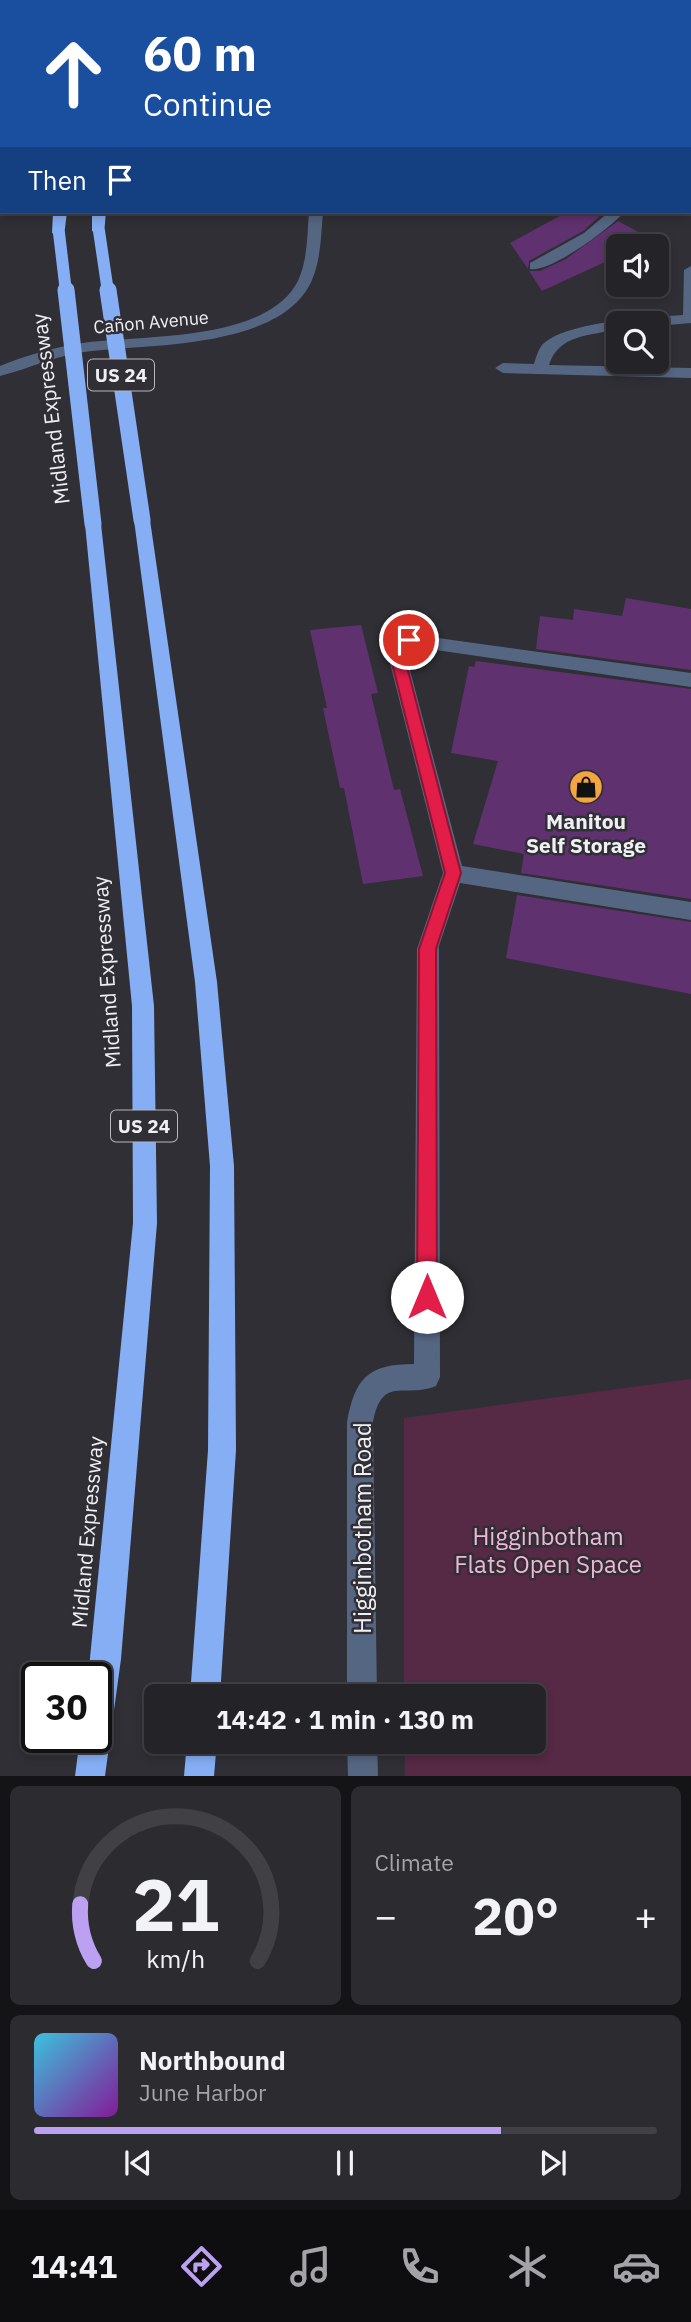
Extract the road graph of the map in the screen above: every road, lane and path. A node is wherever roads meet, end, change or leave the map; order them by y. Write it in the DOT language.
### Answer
graph roads {
  1 [pos="60,214"];
  2 [pos="99,214"];
  3 [pos="316,214"];
  4 [pos="615,214"];
  5 [pos="535,265"];
  6 [pos="691,270"];
  7 [pos="691,319"];
  8 [pos="669,321"];
  9 [pos="606,328"];
  10 [pos="503,368"];
  11 [pos="540,368"];
  12 [pos="0,371"];
  13 [pos="691,373"];
  14 [pos="691,680"];
  15 [pos="453,873"];
  16 [pos="691,911"];
  17 [pos="106,1662"];
  18 [pos="206,1684"];
  19 [pos="362,1684"];
  20 [pos="93,1753"];
  21 [pos="201,1754"];
  22 [pos="362,1754"];
  23 [pos="90,1776"];
  24 [pos="200,1776"];
  25 [pos="362,1776"];
  1 -- 17 [label="highway, Midland Expressway / US 24, bridge"];
  2 -- 18 [label="highway, US 24, bridge"];
  3 -- 12 [label="street, Cañon Avenue"];
  4 -- 5 [label="street"];
  6 -- 7 [label="street"];
  7 -- 8 [label="street"];
  9 -- 11 [label="street"];
  10 -- 11 [label="street"];
  11 -- 13 [label="street"];
  14 -- 15 [label="street"];
  15 -- 16 [label="street"];
  15 -- 19 [label="street, Higginbotham Road"];
  20 -- 23 [label="highway"];
  21 -- 24 [label="highway"];
  22 -- 25 [label="street"];
}
